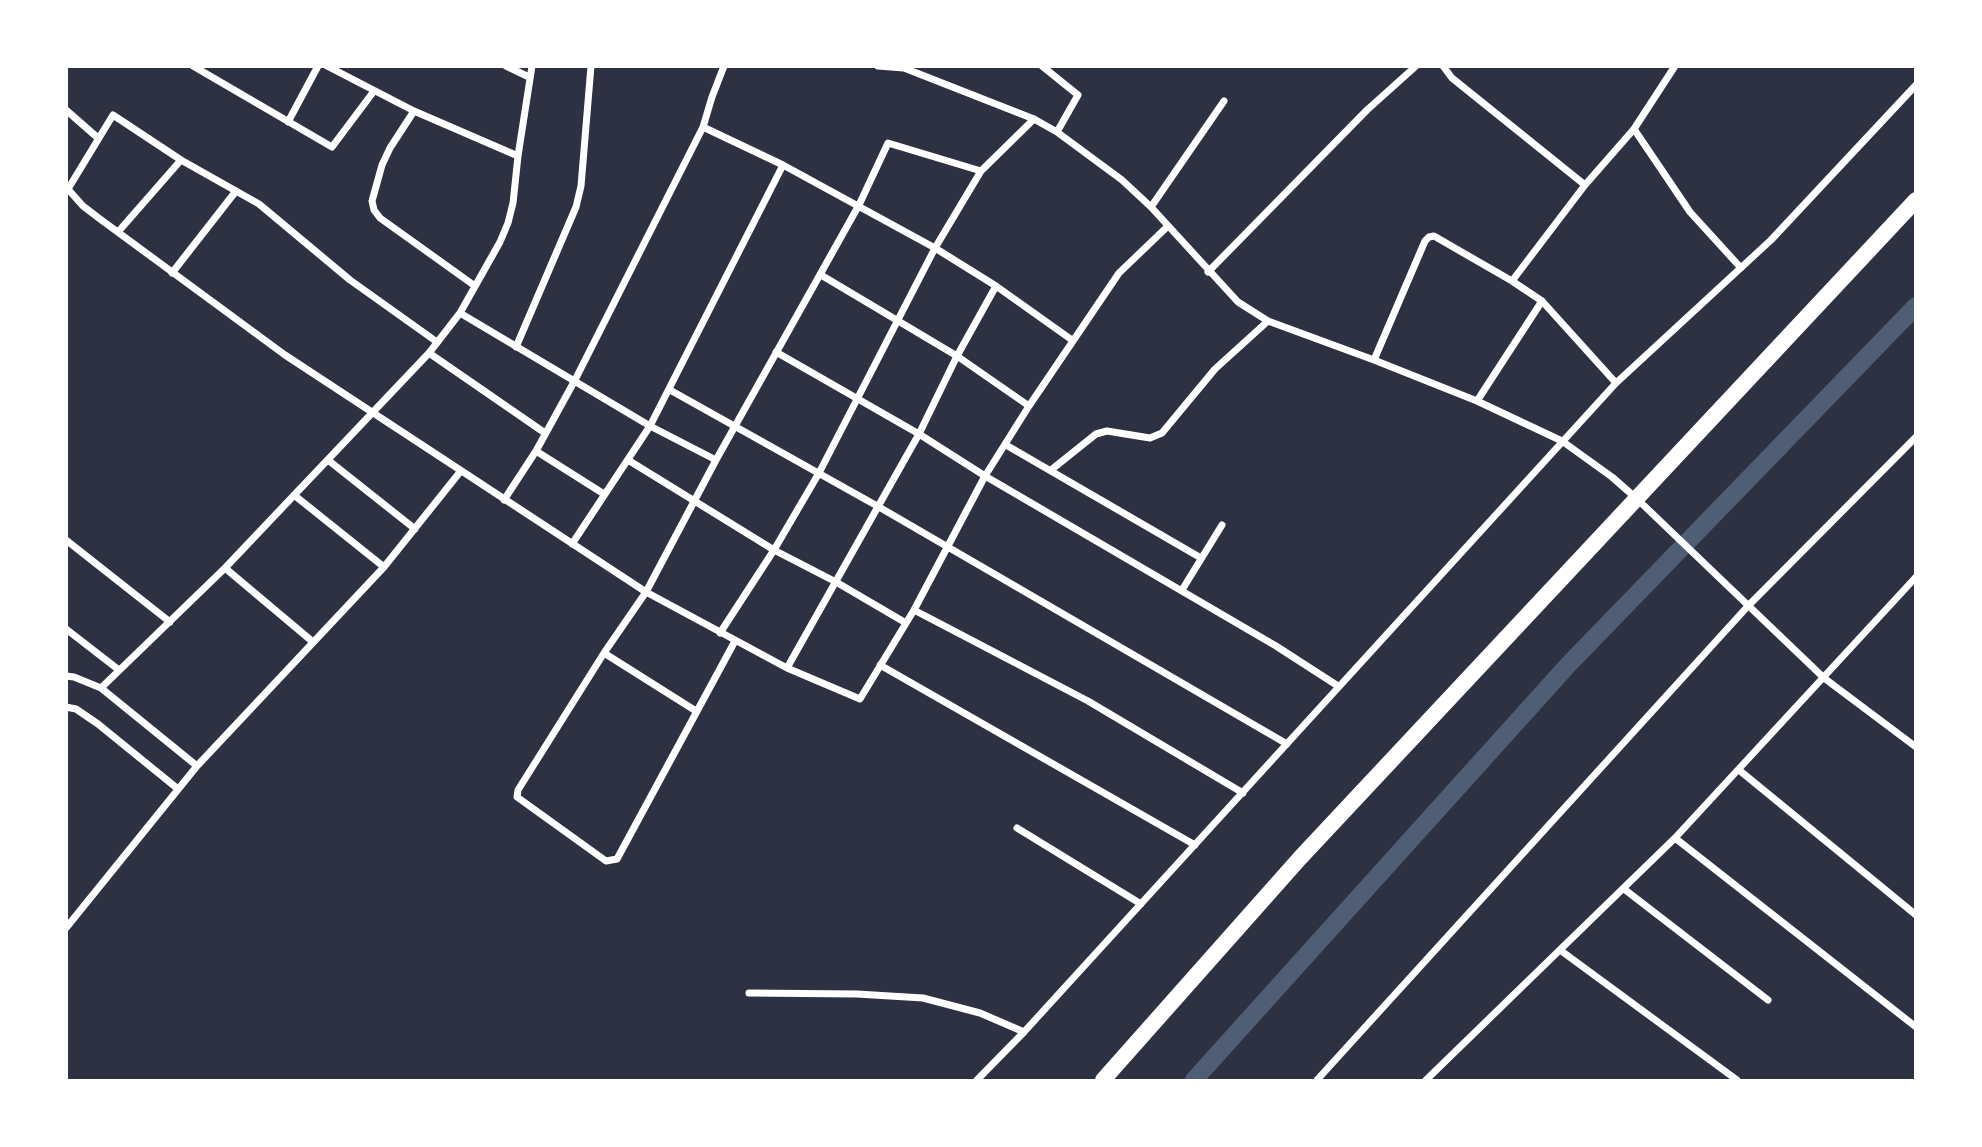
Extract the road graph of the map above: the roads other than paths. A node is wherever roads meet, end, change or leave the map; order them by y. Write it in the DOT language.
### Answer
graph roads {
  1 [pos="192,66"];
  2 [pos="318,66"];
  3 [pos="327,66"];
  4 [pos="506,66"];
  5 [pos="532,66"];
  6 [pos="591,66"];
  7 [pos="724,66"];
  8 [pos="878,66"];
  9 [pos="1042,66"];
  10 [pos="1416,66"];
  11 [pos="1443,66"];
  12 [pos="1675,66"];
  13 [pos="904,67"];
  14 [pos="529,77"];
  15 [pos="1916,85"];
  16 [pos="374,91"];
  17 [pos="1224,102"];
  18 [pos="66,110"];
  19 [pos="414,111"];
  20 [pos="1034,119"];
  21 [pos="288,122"];
  22 [pos="703,127"];
  23 [pos="1634,130"];
  24 [pos="1057,132"];
  25 [pos="98,138"];
  26 [pos="518,156"];
  27 [pos="181,160"];
  28 [pos="783,165"];
  29 [pos="981,171"];
  30 [pos="1585,185"];
  31 [pos="67,188"];
  32 [pos="236,191"];
  33 [pos="1916,200"];
  34 [pos="859,205"];
  35 [pos="1151,207"];
  36 [pos="1168,226"];
  37 [pos="118,232"];
  38 [pos="934,248"];
  39 [pos="1741,268"];
  40 [pos="1208,272"];
  41 [pos="172,273"];
  42 [pos="821,275"];
  43 [pos="1512,281"];
  44 [pos="475,286"];
  45 [pos="996,286"];
  46 [pos="1542,301"];
  47 [pos="460,313"];
  48 [pos="897,320"];
  49 [pos="1268,321"];
  50 [pos="1072,340"];
  51 [pos="437,342"];
  52 [pos="516,347"];
  53 [pos="776,352"];
  54 [pos="429,353"];
  55 [pos="957,356"];
  56 [pos="1374,360"];
  57 [pos="575,380"];
  58 [pos="1616,383"];
  59 [pos="670,390"];
  60 [pos="857,400"];
  61 [pos="1476,401"];
  62 [pos="1029,407"];
  63 [pos="373,413"];
  64 [pos="650,426"];
  65 [pos="734,427"];
  66 [pos="545,433"];
  67 [pos="919,434"];
  68 [pos="1916,437"];
  69 [pos="1562,441"];
  70 [pos="1006,445"];
  71 [pos="536,451"];
  72 [pos="328,460"];
  73 [pos="628,460"];
  74 [pos="716,460"];
  75 [pos="1051,470"];
  76 [pos="460,472"];
  77 [pos="819,473"];
  78 [pos="985,477"];
  79 [pos="604,494"];
  80 [pos="294,495"];
  81 [pos="1636,498"];
  82 [pos="504,500"];
  83 [pos="695,502"];
  84 [pos="879,507"];
  85 [pos="1222,526"];
  86 [pos="415,529"];
  87 [pos="66,540"];
  88 [pos="572,544"];
  89 [pos="948,548"];
  90 [pos="774,550"];
  91 [pos="1201,558"];
  92 [pos="384,567"];
  93 [pos="225,568"];
  94 [pos="1916,577"];
  95 [pos="836,582"];
  96 [pos="1908,585"];
  97 [pos="1182,590"];
  98 [pos="1916,591"];
  99 [pos="646,592"];
  100 [pos="1748,606"];
  101 [pos="914,610"];
  102 [pos="170,622"];
  103 [pos="906,624"];
  104 [pos="66,629"];
  105 [pos="720,633"];
  106 [pos="735,641"];
  107 [pos="313,642"];
  108 [pos="604,653"];
  109 [pos="880,665"];
  110 [pos="787,668"];
  111 [pos="119,670"];
  112 [pos="66,676"];
  113 [pos="1824,678"];
  114 [pos="1338,687"];
  115 [pos="101,688"];
  116 [pos="66,707"];
  117 [pos="696,712"];
  118 [pos="1287,744"];
  119 [pos="1916,747"];
  120 [pos="197,766"];
  121 [pos="1739,770"];
  122 [pos="178,789"];
  123 [pos="1243,793"];
  124 [pos="1017,828"];
  125 [pos="1675,838"];
  126 [pos="1195,845"];
  127 [pos="1624,889"];
  128 [pos="1140,904"];
  129 [pos="1916,915"];
  130 [pos="68,923"];
  131 [pos="1560,950"];
  132 [pos="749,993"];
  133 [pos="1768,1000"];
  134 [pos="1916,1027"];
  135 [pos="1024,1032"];
  136 [pos="977,1080"];
  137 [pos="1103,1080"];
  138 [pos="1317,1080"];
  139 [pos="1426,1080"];
  140 [pos="1737,1080"];
  1 -- 21 [label="street"];
  2 -- 21 [label="street"];
  3 -- 16 [label="street"];
  4 -- 14 [label="street"];
  5 -- 14 [label="street"];
  6 -- 52 [label="street"];
  7 -- 22 [label="street"];
  8 -- 13 [label="street"];
  9 -- 24 [label="street"];
  10 -- 40 [label="street"];
  11 -- 30 [label="street"];
  12 -- 23 [label="street"];
  13 -- 20 [label="street"];
  14 -- 26 [label="street"];
  15 -- 39 [label="street"];
  16 -- 19 [label="street"];
  16 -- 21 [label="street"];
  17 -- 35 [label="street"];
  18 -- 25 [label="street"];
  19 -- 26 [label="street"];
  19 -- 44 [label="street"];
  20 -- 24 [label="street"];
  20 -- 29 [label="street"];
  22 -- 28 [label="street"];
  22 -- 57 [label="street"];
  23 -- 30 [label="street"];
  23 -- 39 [label="street"];
  24 -- 35 [label="street"];
  25 -- 27 [label="street"];
  25 -- 31 [label="street"];
  26 -- 44 [label="street"];
  27 -- 32 [label="street"];
  27 -- 37 [label="street"];
  28 -- 34 [label="street"];
  28 -- 59 [label="street"];
  29 -- 34 [label="street"];
  29 -- 38 [label="street"];
  30 -- 43 [label="street"];
  31 -- 37 [label="street"];
  32 -- 41 [label="street"];
  32 -- 51 [label="street"];
  33 -- 81 [label="highway"];
  34 -- 38 [label="street"];
  34 -- 42 [label="street"];
  35 -- 36 [label="street"];
  36 -- 40 [label="street"];
  36 -- 50 [label="street"];
  37 -- 41 [label="street"];
  38 -- 45 [label="street"];
  38 -- 48 [label="street"];
  39 -- 58 [label="street"];
  40 -- 49 [label="street"];
  41 -- 63 [label="street"];
  42 -- 48 [label="street"];
  42 -- 53 [label="street"];
  43 -- 46 [label="street"];
  43 -- 56 [label="street"];
  44 -- 47 [label="street"];
  45 -- 50 [label="street"];
  45 -- 55 [label="street"];
  46 -- 58 [label="street"];
  46 -- 61 [label="street"];
  47 -- 51 [label="street"];
  47 -- 52 [label="street"];
  48 -- 55 [label="street"];
  48 -- 60 [label="street"];
  49 -- 56 [label="street"];
  49 -- 75 [label="street"];
  50 -- 62 [label="street"];
  51 -- 54 [label="street"];
  52 -- 57 [label="street"];
  53 -- 60 [label="street"];
  53 -- 65 [label="street"];
  54 -- 63 [label="street"];
  54 -- 66 [label="street"];
  55 -- 62 [label="street"];
  55 -- 67 [label="street"];
  56 -- 61 [label="street"];
  57 -- 64 [label="street"];
  57 -- 66 [label="street"];
  58 -- 69 [label="street"];
  59 -- 64 [label="street"];
  59 -- 65 [label="street"];
  60 -- 67 [label="street"];
  60 -- 77 [label="street"];
  61 -- 69 [label="street"];
  62 -- 70 [label="street"];
  63 -- 72 [label="street"];
  63 -- 76 [label="street"];
  64 -- 73 [label="street"];
  64 -- 74 [label="street"];
  65 -- 74 [label="street"];
  65 -- 77 [label="street"];
  66 -- 71 [label="street"];
  67 -- 78 [label="street"];
  67 -- 84 [label="street"];
  68 -- 100 [label="street"];
  69 -- 81 [label="street"];
  69 -- 114 [label="street"];
  70 -- 75 [label="street"];
  70 -- 78 [label="street"];
  71 -- 79 [label="street"];
  71 -- 82 [label="street"];
  72 -- 80 [label="street"];
  72 -- 86 [label="street"];
  73 -- 79 [label="street"];
  73 -- 83 [label="street"];
  74 -- 83 [label="street"];
  75 -- 91 [label="street"];
  76 -- 82 [label="street"];
  76 -- 86 [label="street"];
  77 -- 84 [label="street"];
  77 -- 90 [label="street"];
  78 -- 89 [label="street"];
  78 -- 97 [label="street"];
  79 -- 88 [label="street"];
  80 -- 92 [label="street"];
  80 -- 93 [label="street"];
  81 -- 100 [label="street"];
  81 -- 137 [label="highway"];
  82 -- 88 [label="street"];
  83 -- 90 [label="street"];
  83 -- 99 [label="street"];
  84 -- 89 [label="street"];
  84 -- 95 [label="street"];
  85 -- 91 [label="street"];
  86 -- 92 [label="street"];
  87 -- 102 [label="street"];
  88 -- 99 [label="street"];
  89 -- 101 [label="street"];
  89 -- 118 [label="street"];
  90 -- 95 [label="street"];
  90 -- 105 [label="street"];
  91 -- 97 [label="street"];
  92 -- 107 [label="street"];
  93 -- 102 [label="street"];
  93 -- 107 [label="street"];
  94 -- 96 [label="street"];
  95 -- 103 [label="street"];
  95 -- 110 [label="street"];
  96 -- 98 [label="street"];
  96 -- 113 [label="street"];
  97 -- 114 [label="street"];
  99 -- 105 [label="street"];
  99 -- 108 [label="street"];
  100 -- 113 [label="street"];
  100 -- 138 [label="street"];
  101 -- 103 [label="street"];
  101 -- 123 [label="street"];
  102 -- 111 [label="street"];
  103 -- 109 [label="street"];
  104 -- 111 [label="street"];
  105 -- 106 [label="street"];
  106 -- 110 [label="street"];
  106 -- 117 [label="street"];
  107 -- 120 [label="street"];
  108 -- 117 [label="street"];
  108 -- 117 [label="street"];
  109 -- 110 [label="street"];
  109 -- 126 [label="street"];
  111 -- 115 [label="street"];
  112 -- 115 [label="street"];
  113 -- 119 [label="street"];
  113 -- 121 [label="street"];
  114 -- 118 [label="street"];
  115 -- 120 [label="street"];
  116 -- 122 [label="street"];
  118 -- 123 [label="street"];
  120 -- 122 [label="street"];
  121 -- 125 [label="street"];
  121 -- 129 [label="street"];
  122 -- 130 [label="street"];
  123 -- 126 [label="street"];
  124 -- 128 [label="street"];
  125 -- 127 [label="street"];
  125 -- 134 [label="street"];
  126 -- 128 [label="street"];
  127 -- 131 [label="street"];
  127 -- 133 [label="street"];
  128 -- 135 [label="street"];
  131 -- 139 [label="street"];
  131 -- 140 [label="street"];
  132 -- 135 [label="street"];
  135 -- 136 [label="street"];
}
